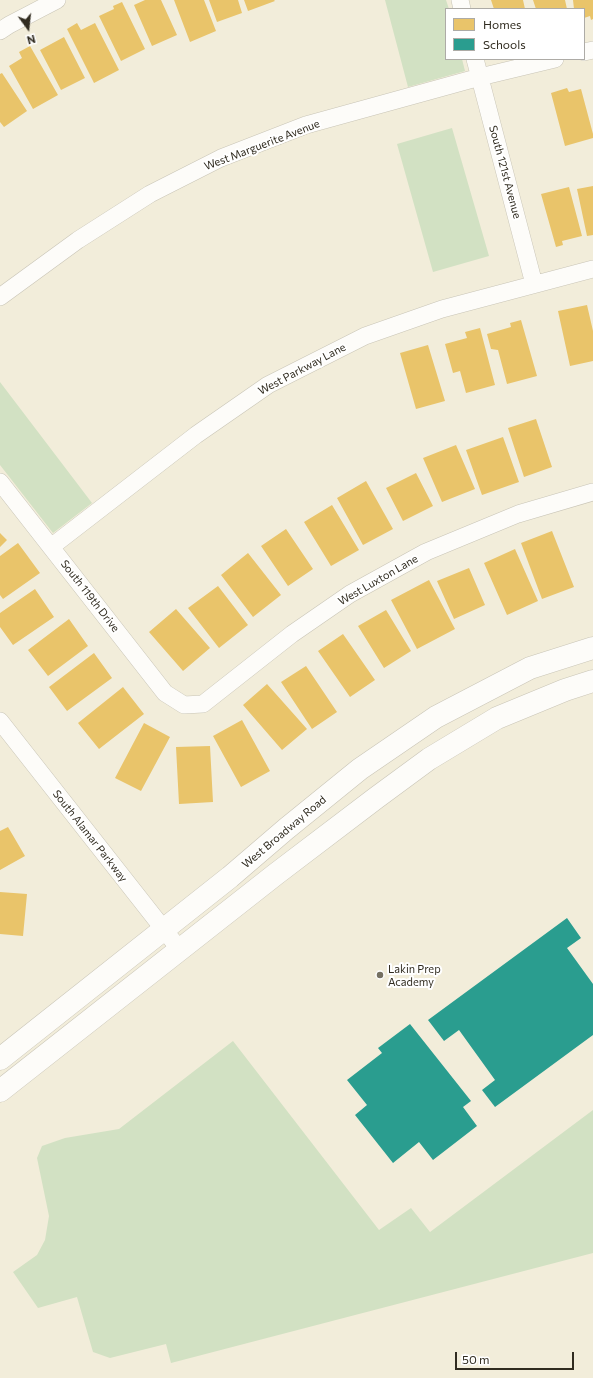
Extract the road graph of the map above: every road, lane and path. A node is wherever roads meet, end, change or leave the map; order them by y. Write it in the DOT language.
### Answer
graph roads {
  1 [pos="57,0"];
  2 [pos="0,31"];
  3 [pos="475,60"];
  4 [pos="551,60"];
  5 [pos="480,77"];
  6 [pos="593,269"];
  7 [pos="534,284"];
  8 [pos="0,297"];
  9 [pos="0,482"];
  10 [pos="593,492"];
  11 [pos="51,547"];
  12 [pos="593,648"];
  13 [pos="593,681"];
  14 [pos="184,705"];
  15 [pos="0,721"];
  16 [pos="165,930"];
  17 [pos="180,950"];
  18 [pos="0,1059"];
  19 [pos="0,1091"];
  1 -- 2 [label="street"];
  3 -- 5 [label="street, South 121st Avenue"];
  4 -- 5 [label="street, West Marguerite Avenue"];
  5 -- 7 [label="street, South 121st Avenue"];
  5 -- 8 [label="street, West Marguerite Avenue"];
  6 -- 7 [label="street, West Parkway Lane"];
  7 -- 11 [label="street, West Parkway Lane"];
  9 -- 11 [label="street, South 119th Drive"];
  10 -- 14 [label="street, West Luxton Lane"];
  11 -- 14 [label="street, South 119th Drive"];
  12 -- 16 [label="main road, West Broadway Road"];
  13 -- 17 [label="main road"];
  15 -- 16 [label="street, South Alamar Parkway"];
  16 -- 17 [label="street, South Alamar Parkway"];
  16 -- 18 [label="main road, West Broadway Road"];
  17 -- 19 [label="main road"];
}
